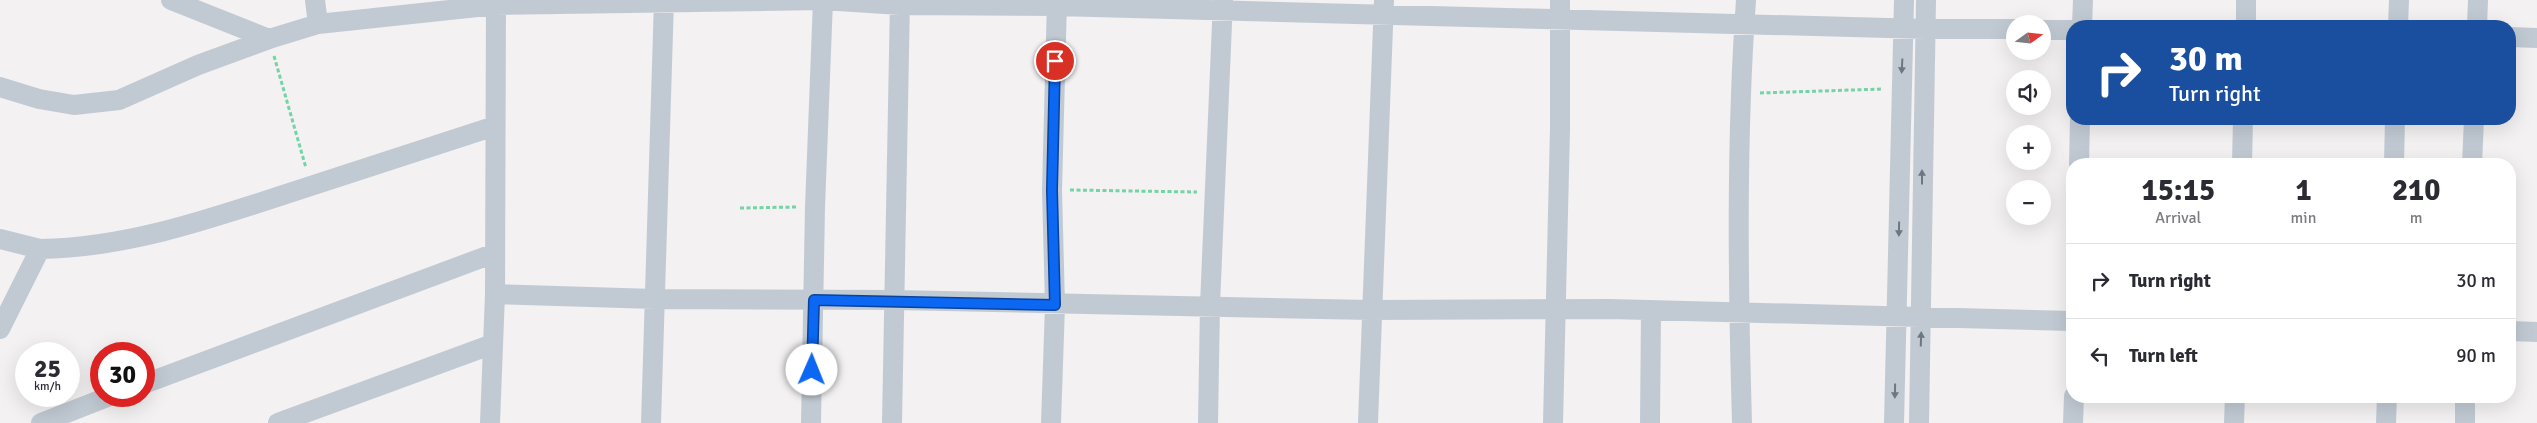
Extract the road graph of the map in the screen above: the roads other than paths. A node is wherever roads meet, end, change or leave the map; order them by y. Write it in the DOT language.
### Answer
graph roads {
  1 [pos="171,0"];
  2 [pos="315,0"];
  3 [pos="664,0"];
  4 [pos="823,0"];
  5 [pos="1746,0"];
  6 [pos="1904,0"];
  7 [pos="1926,0"];
  8 [pos="2083,0"];
  9 [pos="2246,0"];
  10 [pos="2399,0"];
  11 [pos="2478,0"];
  12 [pos="496,2"];
  13 [pos="900,3"];
  14 [pos="1057,3"];
  15 [pos="1223,5"];
  16 [pos="401,7"];
  17 [pos="1384,8"];
  18 [pos="1560,10"];
  19 [pos="2082,20"];
  20 [pos="2246,20"];
  21 [pos="2398,20"];
  22 [pos="2477,20"];
  23 [pos="1744,23"];
  24 [pos="318,24"];
  25 [pos="1904,28"];
  26 [pos="1925,29"];
  27 [pos="2006,29"];
  28 [pos="2051,30"];
  29 [pos="2066,30"];
  30 [pos="2516,37"];
  31 [pos="2537,38"];
  32 [pos="269,39"];
  33 [pos="0,87"];
  34 [pos="2080,125"];
  35 [pos="2243,125"];
  36 [pos="2396,125"];
  37 [pos="2474,125"];
  38 [pos="495,126"];
  39 [pos="2079,158"];
  40 [pos="2242,158"];
  41 [pos="2394,158"];
  42 [pos="2472,158"];
  43 [pos="0,239"];
  44 [pos="40,250"];
  45 [pos="495,254"];
  46 [pos="495,294"];
  47 [pos="654,299"];
  48 [pos="814,300"];
  49 [pos="895,300"];
  50 [pos="1055,305"];
  51 [pos="1210,305"];
  52 [pos="1557,309"];
  53 [pos="1371,310"];
  54 [pos="1651,310"];
  55 [pos="1739,312"];
  56 [pos="1897,316"];
  57 [pos="1922,317"];
  58 [pos="2066,321"];
  59 [pos="0,329"];
  60 [pos="2516,331"];
  61 [pos="2537,332"];
  62 [pos="493,344"];
  63 [pos="155,380"];
  64 [pos="2074,403"];
  65 [pos="2235,403"];
  66 [pos="2387,403"];
  67 [pos="2465,403"];
  68 [pos="90,404"];
  69 [pos="41,423"];
  70 [pos="278,423"];
  71 [pos="490,423"];
  72 [pos="651,423"];
  73 [pos="811,423"];
  74 [pos="892,423"];
  75 [pos="1051,423"];
  76 [pos="1208,423"];
  77 [pos="1368,423"];
  78 [pos="1553,423"];
  79 [pos="1650,423"];
  80 [pos="1742,423"];
  81 [pos="1894,423"];
  82 [pos="1918,423"];
  83 [pos="2073,423"];
  84 [pos="2234,423"];
  85 [pos="2386,423"];
  86 [pos="2465,423"];
  1 -- 32 [label="street"];
  2 -- 24 [label="street"];
  3 -- 4 [label="street"];
  3 -- 12 [label="street"];
  3 -- 47 [label="street"];
  4 -- 13 [label="street"];
  4 -- 48 [label="street"];
  5 -- 23 [label="street"];
  6 -- 25 [label="street"];
  7 -- 26 [label="street"];
  8 -- 19 [label="street"];
  9 -- 20 [label="street"];
  10 -- 21 [label="street"];
  11 -- 22 [label="street"];
  12 -- 16 [label="street"];
  12 -- 38 [label="street"];
  13 -- 14 [label="street"];
  13 -- 49 [label="street"];
  14 -- 15 [label="street"];
  14 -- 50 [label="street"];
  15 -- 17 [label="street"];
  15 -- 51 [label="street"];
  16 -- 24 [label="street"];
  17 -- 18 [label="street"];
  17 -- 53 [label="street"];
  18 -- 23 [label="street"];
  18 -- 52 [label="street"];
  23 -- 25 [label="street"];
  23 -- 55 [label="street"];
  24 -- 32 [label="street"];
  25 -- 26 [label="street"];
  25 -- 56 [label="street, one-way"];
  26 -- 27 [label="street"];
  57 -- 26 [label="street, one-way"];
  28 -- 29 [label="street"];
  30 -- 31 [label="street"];
  32 -- 33 [label="street"];
  34 -- 39 [label="street"];
  35 -- 40 [label="street"];
  36 -- 41 [label="street"];
  37 -- 42 [label="street"];
  38 -- 44 [label="street"];
  38 -- 45 [label="street"];
  43 -- 44 [label="street"];
  44 -- 59 [label="street"];
  45 -- 46 [label="street"];
  45 -- 63 [label="street"];
  46 -- 47 [label="street"];
  46 -- 62 [label="street"];
  47 -- 48 [label="street"];
  47 -- 72 [label="street"];
  48 -- 49 [label="street"];
  48 -- 73 [label="street"];
  49 -- 50 [label="street"];
  49 -- 74 [label="street"];
  50 -- 51 [label="street"];
  50 -- 75 [label="street"];
  51 -- 53 [label="street"];
  51 -- 76 [label="street"];
  52 -- 53 [label="street"];
  52 -- 54 [label="street"];
  52 -- 78 [label="street"];
  53 -- 77 [label="street"];
  54 -- 55 [label="street"];
  54 -- 79 [label="street"];
  55 -- 56 [label="street"];
  55 -- 80 [label="street"];
  56 -- 57 [label="street"];
  56 -- 81 [label="street, one-way"];
  57 -- 58 [label="street"];
  82 -- 57 [label="street, one-way"];
  60 -- 61 [label="street"];
  62 -- 70 [label="street"];
  62 -- 71 [label="street"];
  64 -- 83 [label="street"];
  65 -- 84 [label="street"];
  66 -- 85 [label="street"];
  67 -- 86 [label="street"];
  68 -- 69 [label="street"];
}
